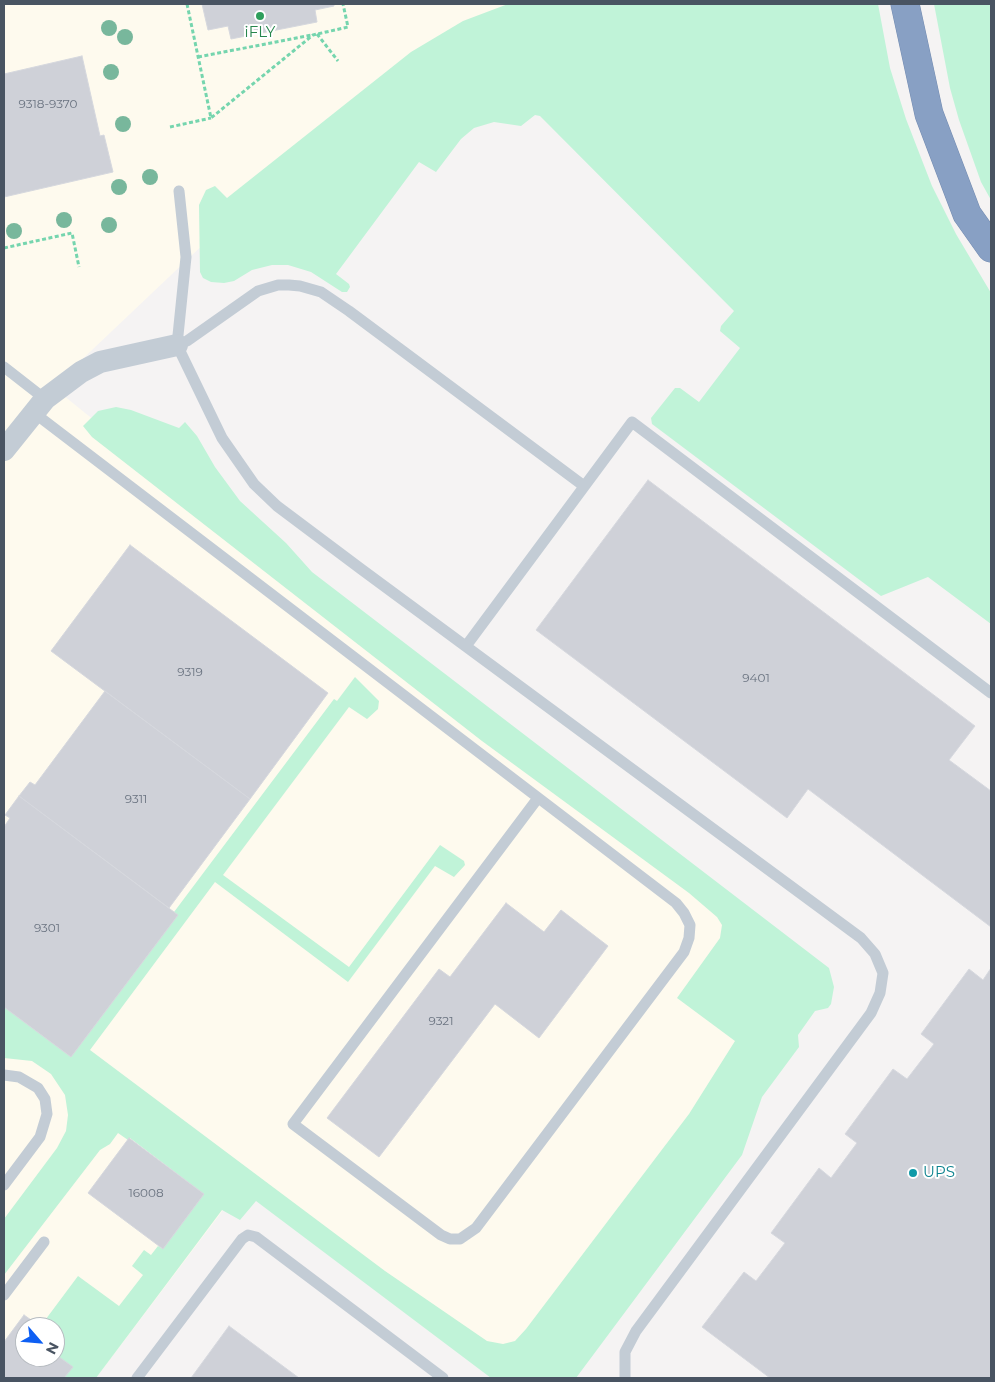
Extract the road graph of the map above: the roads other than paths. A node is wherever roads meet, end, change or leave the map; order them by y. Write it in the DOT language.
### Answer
graph roads {
  1 [pos="905,4"];
  2 [pos="179,191"];
  3 [pos="991,248"];
  4 [pos="177,345"];
  5 [pos="4,366"];
  6 [pos="39,405"];
  7 [pos="4,450"];
  8 [pos="584,486"];
  9 [pos="466,646"];
  10 [pos="991,693"];
  11 [pos="538,798"];
  12 [pos="4,1075"];
  13 [pos="4,1185"];
  14 [pos="44,1242"];
  15 [pos="4,1295"];
  16 [pos="137,1378"];
  17 [pos="443,1378"];
  18 [pos="625,1378"];
  1 -- 3 [label="highway"];
  2 -- 4 [label="lane"];
  4 -- 6 [label="street"];
  4 -- 8 [label="lane"];
  4 -- 9 [label="lane"];
  5 -- 6 [label="lane"];
  6 -- 7 [label="street"];
  6 -- 11 [label="lane"];
  8 -- 9 [label="lane"];
  8 -- 10 [label="lane"];
  9 -- 18 [label="lane"];
  11 -- 11 [label="lane"];
  12 -- 13 [label="lane"];
  14 -- 15 [label="lane"];
  16 -- 17 [label="lane"];
}
